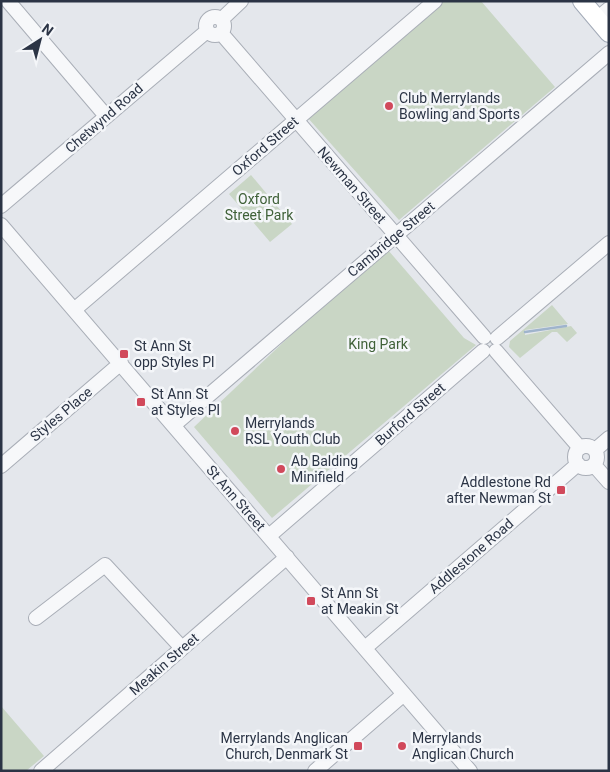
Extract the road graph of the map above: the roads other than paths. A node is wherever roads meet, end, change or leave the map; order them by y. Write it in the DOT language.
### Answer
graph roads {
  1 [pos="8,1"];
  2 [pos="241,1"];
  3 [pos="435,1"];
  4 [pos="582,1"];
  5 [pos="603,14"];
  6 [pos="222,26"];
  7 [pos="609,33"];
  8 [pos="609,53"];
  9 [pos="106,116"];
  10 [pos="296,120"];
  11 [pos="1,206"];
  12 [pos="1,225"];
  13 [pos="396,235"];
  14 [pos="609,243"];
  15 [pos="74,310"];
  16 [pos="490,344"];
  17 [pos="121,364"];
  18 [pos="174,425"];
  19 [pos="609,438"];
  20 [pos="580,448"];
  21 [pos="595,450"];
  22 [pos="578,464"];
  23 [pos="594,465"];
  24 [pos="1,466"];
  25 [pos="609,482"];
  26 [pos="269,536"];
  27 [pos="287,557"];
  28 [pos="36,618"];
  29 [pos="182,648"];
  30 [pos="365,648"];
  31 [pos="404,694"];
  32 [pos="42,771"];
  33 [pos="316,771"];
  34 [pos="470,771"];
  1 -- 9 [label="street"];
  2 -- 6 [label="street"];
  3 -- 10 [label="street, Oxford Street"];
  4 -- 5 [label="main road"];
  5 -- 7 [label="main road"];
  6 -- 9 [label="street, Chetwynd Road"];
  6 -- 10 [label="street, Newman Street"];
  8 -- 13 [label="street, Cambridge Street"];
  9 -- 11 [label="street, Chetwynd Road"];
  10 -- 13 [label="street, Newman Street"];
  10 -- 15 [label="street, Oxford Street"];
  12 -- 15 [label="street, St Ann Street"];
  13 -- 16 [label="street, Newman Street"];
  13 -- 18 [label="street, Cambridge Street"];
  14 -- 16 [label="street, Burford Street"];
  15 -- 17 [label="street, St Ann Street"];
  16 -- 20 [label="street, Newman Street"];
  16 -- 26 [label="street, Burford Street"];
  17 -- 18 [label="street, St Ann Street"];
  17 -- 24 [label="street, Styles Place"];
  18 -- 26 [label="street, St Ann Street"];
  19 -- 21 [label="street"];
  20 -- 21 [label="street"];
  20 -- 22 [label="street"];
  21 -- 23 [label="street"];
  22 -- 23 [label="street"];
  22 -- 30 [label="street, Addlestone Road"];
  23 -- 25 [label="street"];
  26 -- 27 [label="street, St Ann Street"];
  27 -- 29 [label="street, Meakin Street"];
  27 -- 30 [label="street, St Ann Street"];
  28 -- 29 [label="street"];
  29 -- 32 [label="street, Meakin Street"];
  30 -- 31 [label="street, St Ann Street"];
  31 -- 33 [label="street"];
  31 -- 34 [label="street, St Ann Street"];
}
